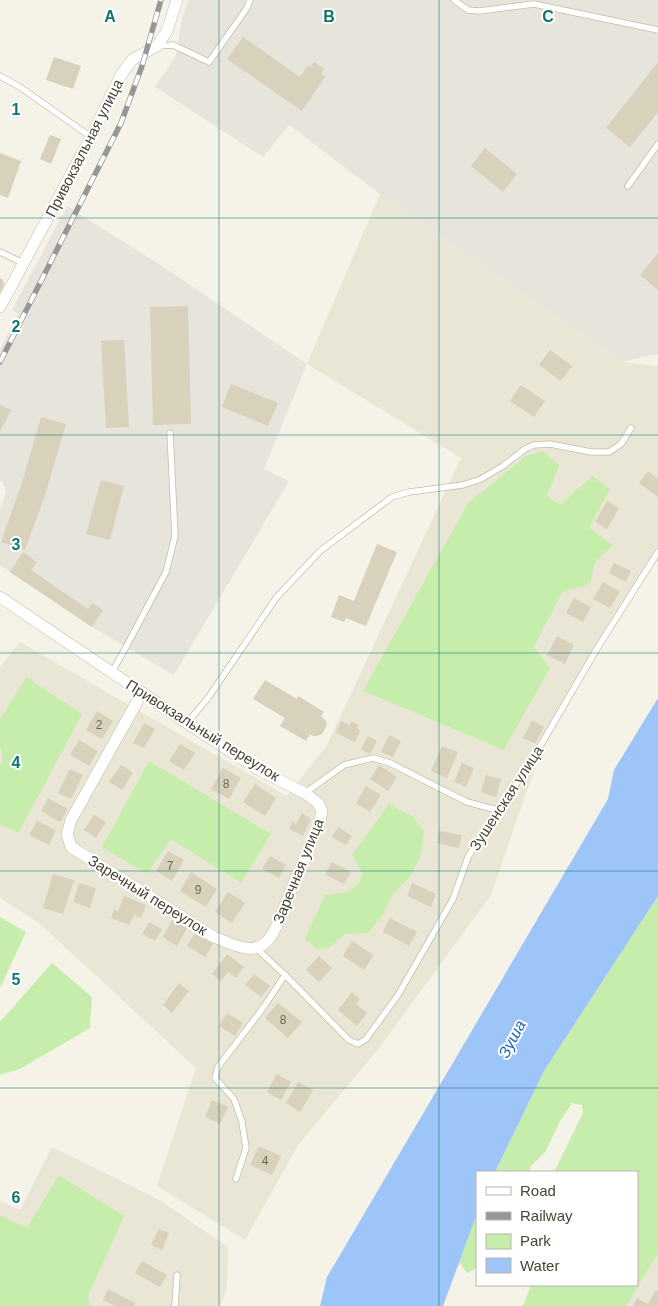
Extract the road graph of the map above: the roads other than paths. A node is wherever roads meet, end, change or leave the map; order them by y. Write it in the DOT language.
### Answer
graph roads {
  1 [pos="177,0"];
  2 [pos="250,0"];
  3 [pos="454,0"];
  4 [pos="539,3"];
  5 [pos="658,30"];
  6 [pos="157,46"];
  7 [pos="0,76"];
  8 [pos="91,137"];
  9 [pos="658,144"];
  10 [pos="628,186"];
  11 [pos="0,252"];
  12 [pos="24,263"];
  13 [pos="0,307"];
  14 [pos="631,428"];
  15 [pos="170,433"];
  16 [pos="658,552"];
  17 [pos="0,598"];
  18 [pos="112,672"];
  19 [pos="142,693"];
  20 [pos="187,723"];
  21 [pos="304,793"];
  22 [pos="496,810"];
  23 [pos="256,947"];
  24 [pos="285,975"];
  25 [pos="236,1179"];
  26 [pos="177,1275"];
  27 [pos="175,1306"];
  1 -- 6 [label="street"];
  2 -- 6 [label="lane"];
  3 -- 4 [label="lane"];
  4 -- 5 [label="lane"];
  6 -- 8 [label="street, Привокзальная улица"];
  7 -- 8 [label="lane"];
  8 -- 12 [label="street, Привокзальная улица"];
  9 -- 10 [label="lane"];
  11 -- 12 [label="lane"];
  12 -- 13 [label="street, Привокзальная улица"];
  14 -- 20 [label="lane"];
  15 -- 18 [label="lane"];
  16 -- 22 [label="lane, Зушенская улица"];
  17 -- 18 [label="street, Привокзальный переулок"];
  18 -- 19 [label="street, Привокзальный переулок"];
  19 -- 20 [label="street, Привокзальный переулок"];
  19 -- 23 [label="street, Заречный переулок"];
  20 -- 21 [label="street, Привокзальный переулок"];
  21 -- 22 [label="lane"];
  21 -- 23 [label="street, Заречная улица"];
  22 -- 24 [label="lane, Зушенская улица"];
  23 -- 24 [label="lane"];
  24 -- 25 [label="lane"];
  26 -- 27 [label="lane"];
}
